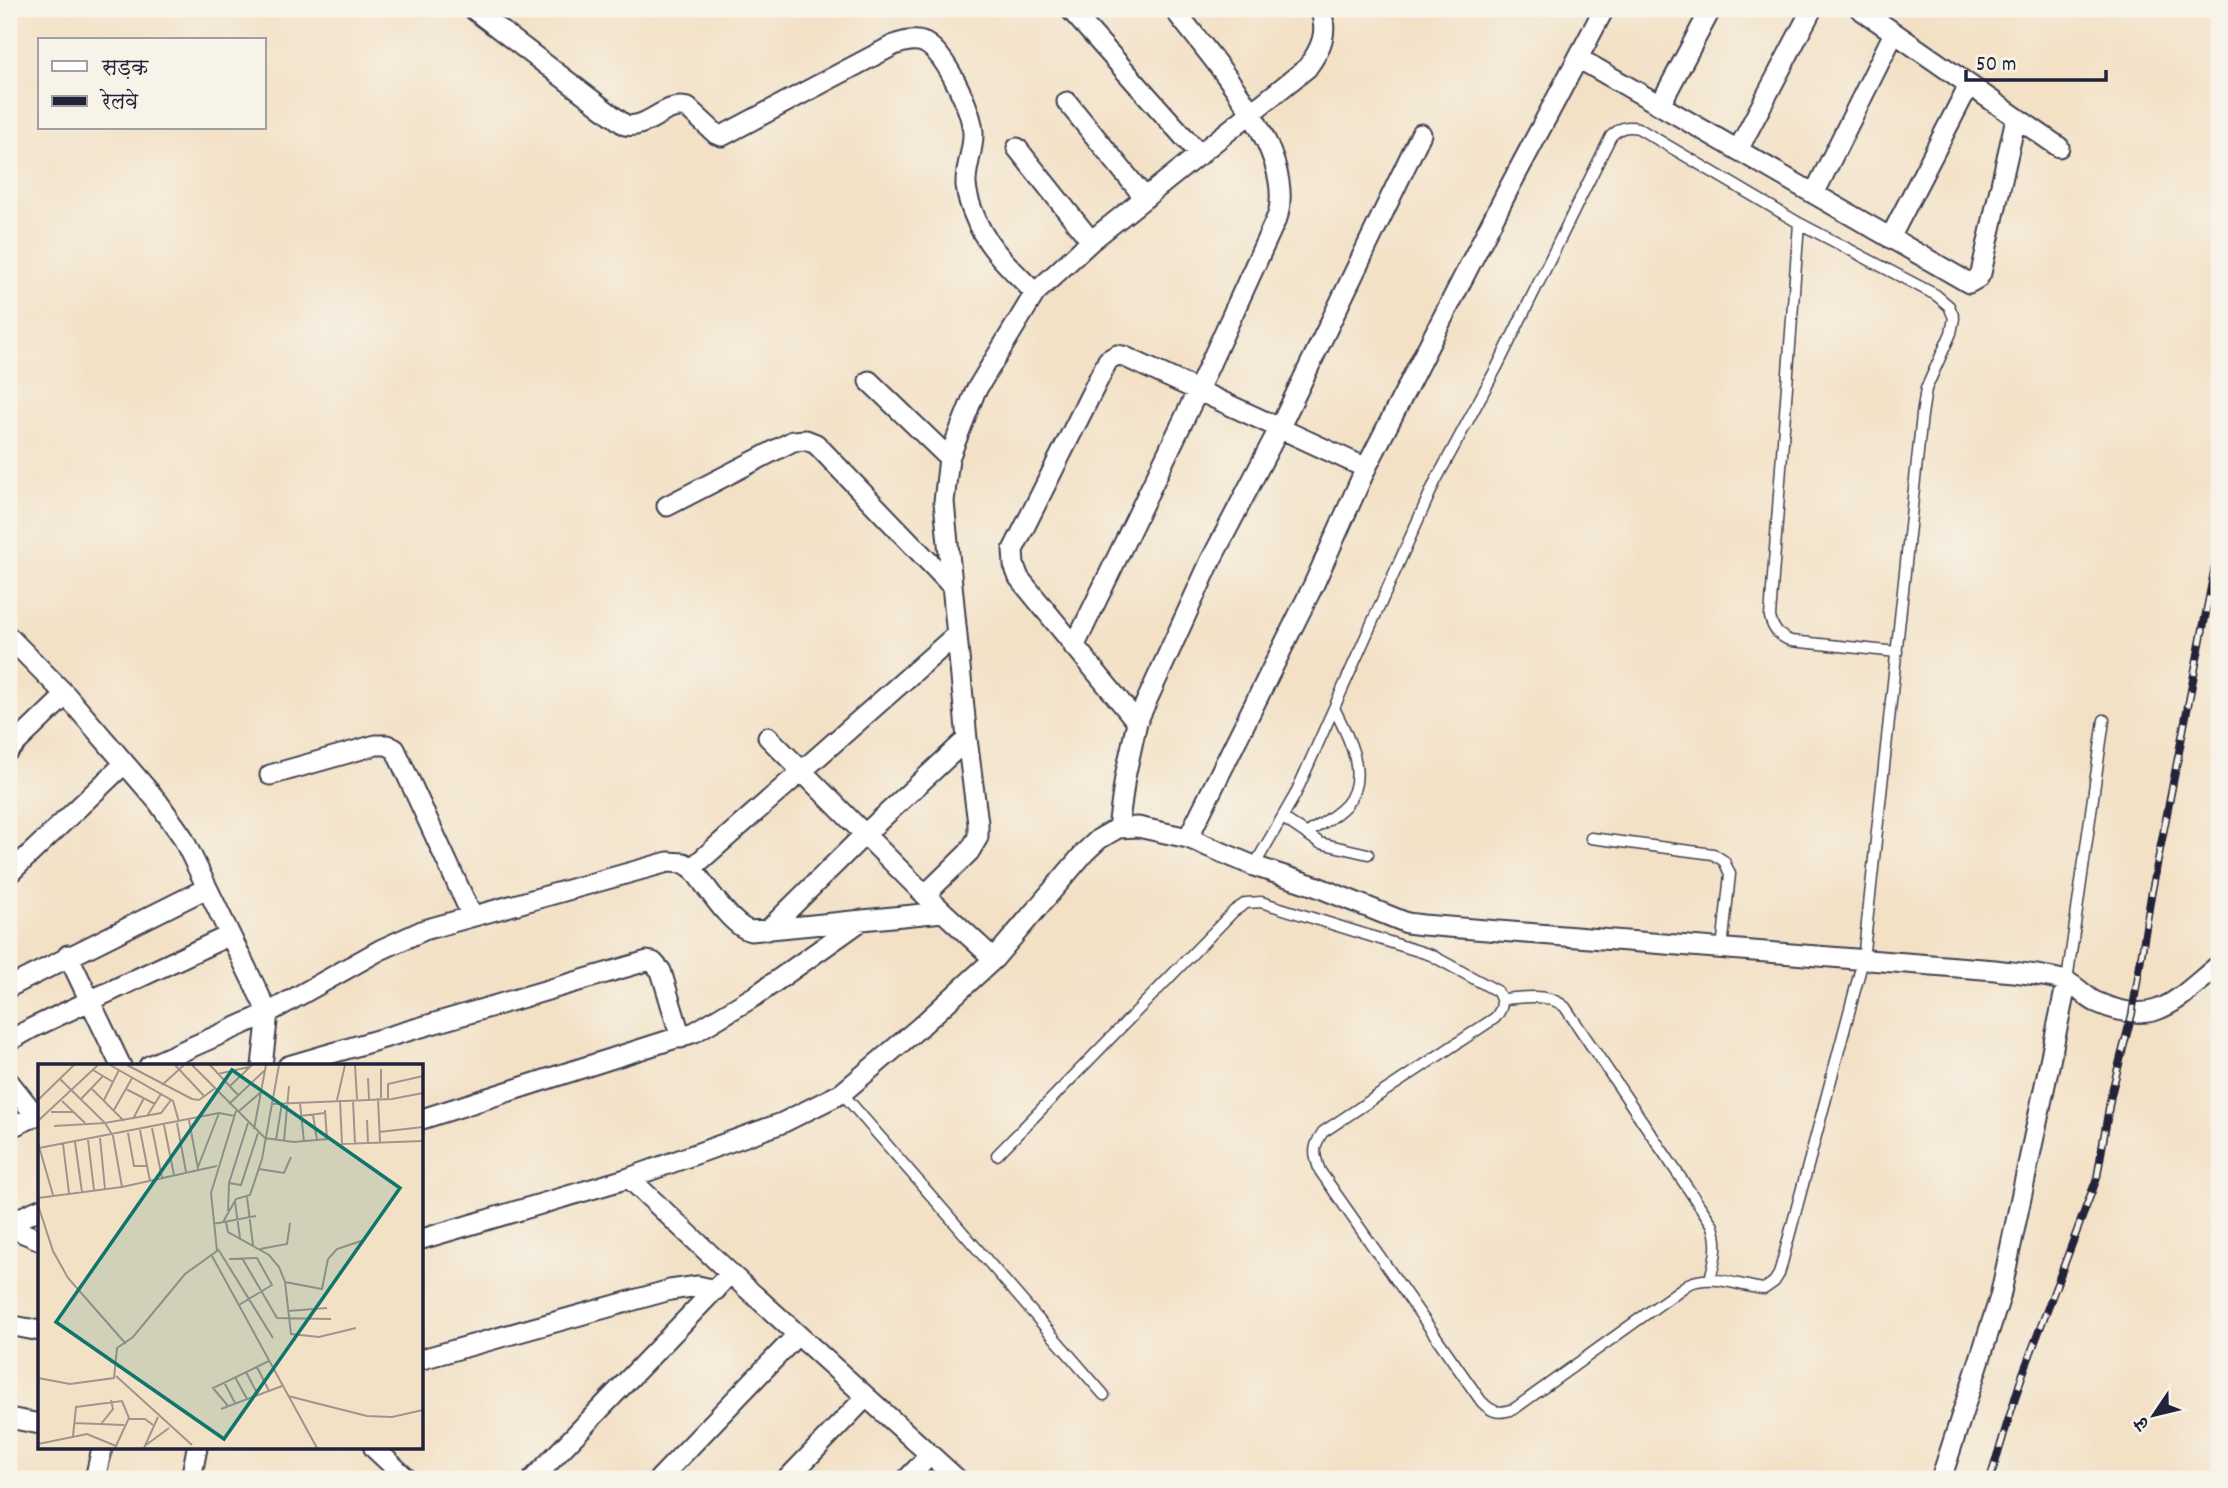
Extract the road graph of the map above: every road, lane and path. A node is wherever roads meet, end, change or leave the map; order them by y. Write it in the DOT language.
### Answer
graph roads {
  1 [pos="473,9"];
  2 [pos="1070,9"];
  3 [pos="1174,9"];
  4 [pos="1320,9"];
  5 [pos="1604,9"];
  6 [pos="1711,9"];
  7 [pos="1812,9"];
  8 [pos="1860,9"];
  9 [pos="1894,33"];
  10 [pos="1578,58"];
  11 [pos="1969,85"];
  12 [pos="1067,102"];
  13 [pos="1660,105"];
  14 [pos="1252,114"];
  15 [pos="2016,118"];
  16 [pos="1421,134"];
  17 [pos="2059,147"];
  18 [pos="1017,148"];
  19 [pos="1738,150"];
  20 [pos="1200,155"];
  21 [pos="1814,194"];
  22 [pos="1144,198"];
  23 [pos="1798,223"];
  24 [pos="1890,238"];
  25 [pos="1091,242"];
  26 [pos="1035,293"];
  27 [pos="869,381"];
  28 [pos="1198,390"];
  29 [pos="1279,429"];
  30 [pos="949,458"];
  31 [pos="1366,468"];
  32 [pos="667,506"];
  33 [pos="952,586"];
  34 [pos="957,634"];
  35 [pos="9,637"];
  36 [pos="1074,647"];
  37 [pos="1897,652"];
  38 [pos="66,695"];
  39 [pos="1334,708"];
  40 [pos="2104,720"];
  41 [pos="1137,722"];
  42 [pos="768,737"];
  43 [pos="967,740"];
  44 [pos="9,750"];
  45 [pos="124,764"];
  46 [pos="802,771"];
  47 [pos="270,775"];
  48 [pos="1283,818"];
  49 [pos="1118,828"];
  50 [pos="865,834"];
  51 [pos="1306,834"];
  52 [pos="1188,838"];
  53 [pos="1591,838"];
  54 [pos="1368,854"];
  55 [pos="1254,866"];
  56 [pos="692,869"];
  57 [pos="9,874"];
  58 [pos="207,888"];
  59 [pos="925,895"];
  60 [pos="943,912"];
  61 [pos="472,916"];
  62 [pos="859,922"];
  63 [pos="768,930"];
  64 [pos="230,935"];
  65 [pos="983,948"];
  66 [pos="1723,949"];
  67 [pos="68,955"];
  68 [pos="1863,960"];
  69 [pos="2219,965"];
  70 [pos="2067,981"];
  71 [pos="9,987"];
  72 [pos="1503,999"];
  73 [pos="90,1001"];
  74 [pos="268,1013"];
  75 [pos="681,1038"];
  76 [pos="9,1041"];
  77 [pos="120,1064"];
  78 [pos="153,1064"];
  79 [pos="262,1064"];
  80 [pos="295,1064"];
  81 [pos="9,1082"];
  82 [pos="842,1093"];
  83 [pos="38,1115"];
  84 [pos="424,1118"];
  85 [pos="9,1128"];
  86 [pos="998,1155"];
  87 [pos="629,1178"];
  88 [pos="38,1210"];
  89 [pos="9,1225"];
  90 [pos="424,1237"];
  91 [pos="38,1239"];
  92 [pos="730,1274"];
  93 [pos="1710,1279"];
  94 [pos="716,1290"];
  95 [pos="9,1325"];
  96 [pos="38,1331"];
  97 [pos="797,1335"];
  98 [pos="424,1358"];
  99 [pos="1104,1395"];
  100 [pos="866,1397"];
  101 [pos="9,1418"];
  102 [pos="38,1424"];
  103 [pos="102,1450"];
  104 [pos="197,1450"];
  105 [pos="376,1450"];
  106 [pos="930,1455"];
  107 [pos="95,1479"];
  108 [pos="191,1479"];
  109 [pos="407,1479"];
  110 [pos="533,1479"];
  111 [pos="659,1479"];
  112 [pos="788,1479"];
  113 [pos="907,1479"];
  114 [pos="957,1479"];
  115 [pos="1941,1479"];
  1 -- 26 [label="street"];
  2 -- 20 [label="street"];
  3 -- 14 [label="street"];
  4 -- 14 [label="street"];
  5 -- 10 [label="street"];
  6 -- 13 [label="street"];
  7 -- 19 [label="street"];
  8 -- 9 [label="street"];
  9 -- 11 [label="street"];
  9 -- 21 [label="street"];
  10 -- 13 [label="street"];
  10 -- 31 [label="street"];
  11 -- 15 [label="street"];
  11 -- 24 [label="street"];
  12 -- 22 [label="street"];
  13 -- 19 [label="street"];
  14 -- 20 [label="street"];
  14 -- 28 [label="street"];
  15 -- 17 [label="street"];
  15 -- 24 [label="street"];
  16 -- 29 [label="street"];
  18 -- 25 [label="street"];
  19 -- 21 [label="street"];
  20 -- 22 [label="street"];
  21 -- 24 [label="street"];
  22 -- 25 [label="street"];
  23 -- 37 [label="lane"];
  23 -- 37 [label="lane"];
  23 -- 39 [label="lane"];
  25 -- 26 [label="street"];
  26 -- 30 [label="street"];
  27 -- 30 [label="street"];
  28 -- 29 [label="street"];
  28 -- 36 [label="street"];
  28 -- 36 [label="street"];
  29 -- 31 [label="street"];
  29 -- 41 [label="street"];
  30 -- 33 [label="street"];
  31 -- 52 [label="street"];
  32 -- 33 [label="street"];
  33 -- 34 [label="street"];
  34 -- 43 [label="street"];
  34 -- 46 [label="street"];
  35 -- 38 [label="street"];
  36 -- 41 [label="street"];
  37 -- 68 [label="lane"];
  38 -- 44 [label="street"];
  38 -- 45 [label="street"];
  39 -- 48 [label="lane"];
  39 -- 51 [label="lane"];
  40 -- 70 [label="lane"];
  41 -- 49 [label="street"];
  42 -- 46 [label="street"];
  43 -- 50 [label="street"];
  43 -- 59 [label="street"];
  45 -- 57 [label="street"];
  45 -- 58 [label="street"];
  46 -- 50 [label="street"];
  46 -- 56 [label="street"];
  47 -- 61 [label="street"];
  48 -- 51 [label="lane"];
  48 -- 55 [label="lane"];
  49 -- 52 [label="street"];
  49 -- 65 [label="street"];
  50 -- 59 [label="street"];
  50 -- 63 [label="street"];
  51 -- 54 [label="lane"];
  52 -- 55 [label="street"];
  53 -- 66 [label="lane"];
  55 -- 66 [label="street"];
  56 -- 61 [label="street"];
  56 -- 63 [label="street"];
  58 -- 64 [label="street"];
  58 -- 67 [label="street"];
  59 -- 60 [label="street"];
  60 -- 62 [label="street"];
  60 -- 65 [label="street"];
  61 -- 74 [label="street"];
  62 -- 63 [label="street"];
  62 -- 75 [label="street"];
  64 -- 73 [label="street"];
  64 -- 74 [label="street"];
  65 -- 82 [label="street"];
  66 -- 68 [label="street"];
  67 -- 71 [label="street"];
  67 -- 73 [label="street"];
  68 -- 70 [label="street"];
  68 -- 93 [label="lane"];
  69 -- 70 [label="street"];
  70 -- 115 [label="street"];
  72 -- 86 [label="lane"];
  72 -- 93 [label="lane"];
  72 -- 93 [label="lane"];
  73 -- 76 [label="street"];
  73 -- 77 [label="street"];
  74 -- 78 [label="street"];
  74 -- 79 [label="street"];
  75 -- 80 [label="street"];
  75 -- 84 [label="street"];
  81 -- 83 [label="street"];
  82 -- 87 [label="street"];
  82 -- 99 [label="lane"];
  83 -- 85 [label="street"];
  87 -- 90 [label="street"];
  87 -- 92 [label="street"];
  88 -- 89 [label="street"];
  89 -- 91 [label="street"];
  92 -- 94 [label="street"];
  92 -- 97 [label="street"];
  94 -- 98 [label="street"];
  94 -- 110 [label="street"];
  95 -- 96 [label="street"];
  97 -- 100 [label="street"];
  97 -- 111 [label="street"];
  100 -- 106 [label="street"];
  100 -- 112 [label="street"];
  101 -- 102 [label="street"];
  103 -- 107 [label="street"];
  104 -- 108 [label="street"];
  105 -- 109 [label="street"];
  106 -- 113 [label="street"];
  106 -- 114 [label="street"];
}
